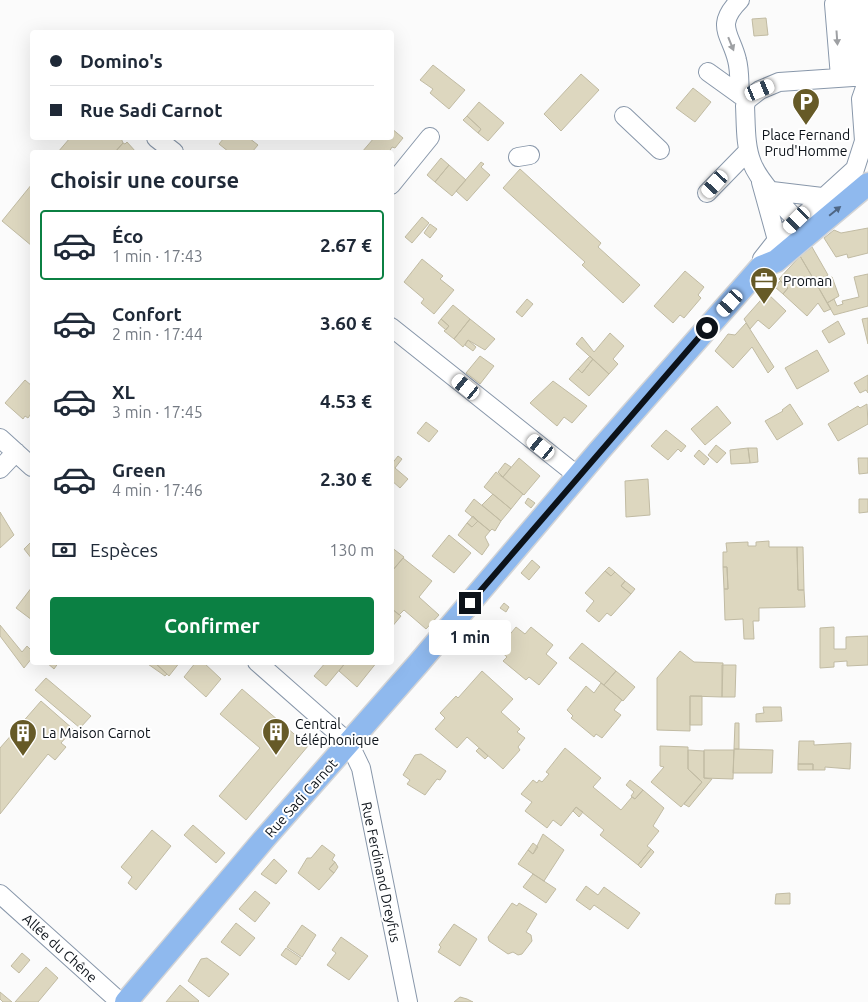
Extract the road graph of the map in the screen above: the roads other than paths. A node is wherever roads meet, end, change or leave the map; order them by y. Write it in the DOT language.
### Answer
graph roads {
  1 [pos="740,0"];
  2 [pos="838,0"];
  3 [pos="847,0"];
  4 [pos="860,0"];
  5 [pos="708,72"];
  6 [pos="859,77"];
  7 [pos="744,98"];
  8 [pos="624,116"];
  9 [pos="430,137"];
  10 [pos="159,140"];
  11 [pos="866,142"];
  12 [pos="171,150"];
  13 [pos="660,150"];
  14 [pos="748,151"];
  15 [pos="758,174"];
  16 [pos="723,175"];
  17 [pos="863,180"];
  18 [pos="394,181"];
  19 [pos="772,191"];
  20 [pos="707,193"];
  21 [pos="822,196"];
  22 [pos="802,226"];
  23 [pos="777,240"];
  24 [pos="761,267"];
  25 [pos="394,330"];
  26 [pos="0,438"];
  27 [pos="16,452"];
  28 [pos="30,465"];
  29 [pos="0,469"];
  30 [pos="578,476"];
  31 [pos="260,665"];
  32 [pos="349,743"];
  33 [pos="0,894"];
  34 [pos="120,1002"];
  35 [pos="126,1002"];
  36 [pos="408,1002"];
  1 -- 7 [label="street, one-way"];
  2 -- 6 [label="street, one-way"];
  3 -- 6 [label="street"];
  4 -- 6 [label="street"];
  5 -- 7 [label="street"];
  6 -- 7 [label="street"];
  6 -- 11 [label="street"];
  7 -- 14 [label="street"];
  8 -- 13 [label="street"];
  9 -- 18 [label="street"];
  10 -- 12 [label="street"];
  11 -- 17 [label="street"];
  14 -- 15 [label="street"];
  14 -- 16 [label="street"];
  15 -- 16 [label="street"];
  15 -- 19 [label="street"];
  15 -- 23 [label="street"];
  16 -- 20 [label="street"];
  17 -- 21 [label="street"];
  22 -- 17 [label="main road, Rue Sadi Carnot, one-way"];
  19 -- 21 [label="street"];
  19 -- 22 [label="street"];
  21 -- 22 [label="street"];
  22 -- 23 [label="street"];
  22 -- 24 [label="main road, Rue Sadi Carnot"];
  23 -- 24 [label="street"];
  24 -- 30 [label="main road, Rue Sadi Carnot"];
  25 -- 30 [label="street"];
  26 -- 27 [label="street"];
  27 -- 28 [label="street"];
  27 -- 29 [label="street"];
  30 -- 32 [label="main road, Rue Sadi Carnot"];
  31 -- 32 [label="street"];
  32 -- 35 [label="main road, Rue Sadi Carnot"];
  32 -- 36 [label="street, Rue Ferdinand Dreyfus"];
  33 -- 34 [label="street, Allée du Chêne"];
}
